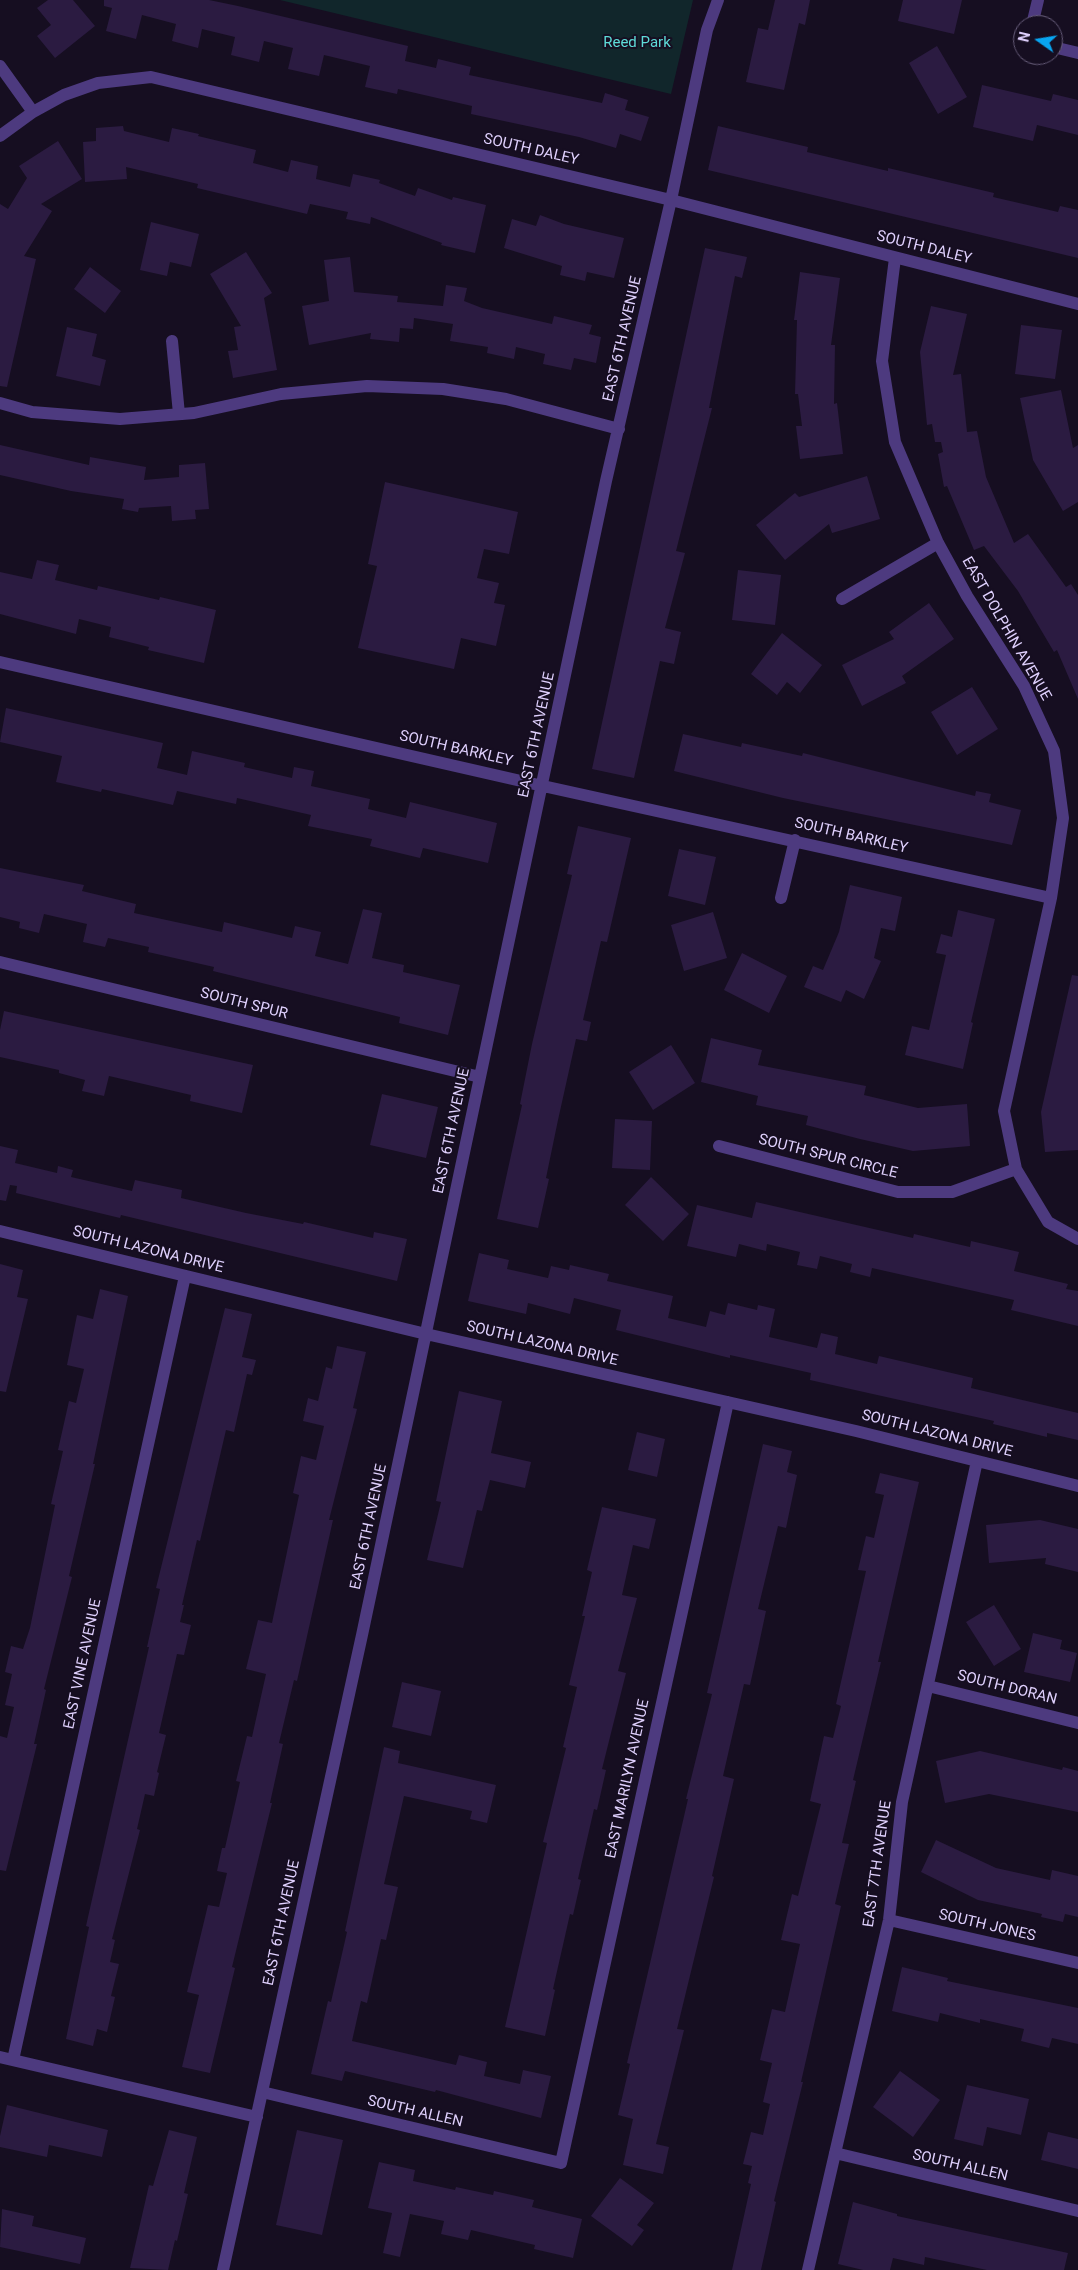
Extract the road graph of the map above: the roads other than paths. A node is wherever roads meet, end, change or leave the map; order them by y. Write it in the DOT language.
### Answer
graph roads {
  1 [pos="718,0"];
  2 [pos="1038,0"];
  3 [pos="1034,15"];
  4 [pos="1063,49"];
  5 [pos="1078,53"];
  6 [pos="0,66"];
  7 [pos="33,112"];
  8 [pos="0,136"];
  9 [pos="671,200"];
  10 [pos="896,258"];
  11 [pos="1078,304"];
  12 [pos="172,341"];
  13 [pos="0,403"];
  14 [pos="179,414"];
  15 [pos="619,429"];
  16 [pos="938,543"];
  17 [pos="842,599"];
  18 [pos="0,662"];
  19 [pos="542,786"];
  20 [pos="795,840"];
  21 [pos="781,898"];
  22 [pos="1051,898"];
  23 [pos="0,962"];
  24 [pos="480,1077"];
  25 [pos="719,1146"];
  26 [pos="1016,1169"];
  27 [pos="0,1231"];
  28 [pos="1078,1240"];
  29 [pos="185,1276"];
  30 [pos="426,1334"];
  31 [pos="728,1402"];
  32 [pos="977,1461"];
  33 [pos="1078,1486"];
  34 [pos="928,1686"];
  35 [pos="1078,1723"];
  36 [pos="889,1920"];
  37 [pos="1078,1964"];
  38 [pos="0,2057"];
  39 [pos="13,2060"];
  40 [pos="262,2092"];
  41 [pos="257,2117"];
  42 [pos="835,2153"];
  43 [pos="561,2163"];
  44 [pos="1078,2211"];
  45 [pos="223,2270"];
  46 [pos="808,2270"];
  1 -- 9 [label="street, EAST 6TH AVENUE"];
  2 -- 3 [label="street"];
  4 -- 5 [label="street"];
  6 -- 7 [label="street"];
  7 -- 8 [label="street, SOUTH DALEY"];
  7 -- 9 [label="street, SOUTH DALEY"];
  9 -- 10 [label="street, SOUTH DALEY"];
  9 -- 15 [label="street, EAST 6TH AVENUE"];
  10 -- 11 [label="street, SOUTH DALEY"];
  10 -- 16 [label="street, EAST DOLPHIN AVENUE"];
  12 -- 14 [label="street"];
  13 -- 14 [label="street"];
  14 -- 15 [label="street"];
  15 -- 19 [label="street, EAST 6TH AVENUE"];
  16 -- 17 [label="street"];
  16 -- 22 [label="street, EAST DOLPHIN AVENUE"];
  18 -- 19 [label="street, SOUTH BARKLEY"];
  19 -- 20 [label="street, SOUTH BARKLEY"];
  19 -- 24 [label="street, EAST 6TH AVENUE"];
  20 -- 21 [label="street"];
  20 -- 22 [label="street, SOUTH BARKLEY"];
  22 -- 26 [label="street, EAST DOLPHIN AVENUE"];
  23 -- 24 [label="street, SOUTH SPUR"];
  24 -- 30 [label="street, EAST 6TH AVENUE"];
  25 -- 26 [label="street, SOUTH SPUR CIRCLE"];
  26 -- 28 [label="street"];
  27 -- 29 [label="street, SOUTH LAZONA DRIVE"];
  29 -- 30 [label="street, SOUTH LAZONA DRIVE"];
  29 -- 39 [label="street, EAST VINE AVENUE"];
  30 -- 31 [label="street, SOUTH LAZONA DRIVE"];
  30 -- 40 [label="street, EAST 6TH AVENUE"];
  31 -- 32 [label="street, SOUTH LAZONA DRIVE"];
  31 -- 43 [label="street, EAST MARILYN AVENUE"];
  32 -- 33 [label="street, SOUTH LAZONA DRIVE"];
  32 -- 34 [label="street, EAST 7TH AVENUE"];
  34 -- 35 [label="street, SOUTH DORAN"];
  34 -- 36 [label="street, EAST 7TH AVENUE"];
  36 -- 37 [label="street, SOUTH JONES"];
  36 -- 42 [label="street, EAST 7TH AVENUE"];
  38 -- 39 [label="street"];
  39 -- 41 [label="street"];
  40 -- 41 [label="street, EAST 6TH AVENUE"];
  40 -- 43 [label="street, SOUTH ALLEN"];
  41 -- 45 [label="street, EAST 6TH AVENUE"];
  42 -- 44 [label="street, SOUTH ALLEN"];
  42 -- 46 [label="street, EAST 7TH AVENUE"];
}
